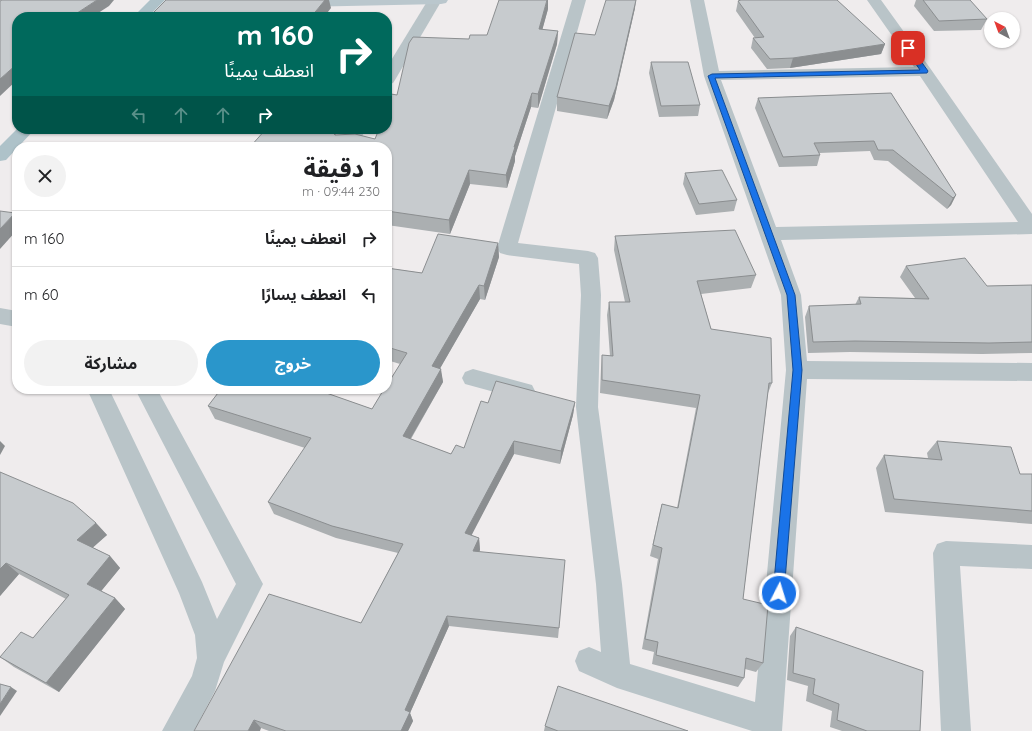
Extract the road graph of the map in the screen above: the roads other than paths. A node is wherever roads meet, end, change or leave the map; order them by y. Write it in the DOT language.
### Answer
graph roads {
  1 [pos="435,0"];
  2 [pos="442,0"];
  3 [pos="579,0"];
  4 [pos="697,0"];
  5 [pos="874,0"];
  6 [pos="395,1"];
  7 [pos="285,3"];
  8 [pos="159,4"];
  9 [pos="147,12"];
  10 [pos="925,71"];
  11 [pos="392,72"];
  12 [pos="712,76"];
  13 [pos="22,134"];
  14 [pos="14,142"];
  15 [pos="12,144"];
  16 [pos="0,156"];
  17 [pos="1032,228"];
  18 [pos="768,234"];
  19 [pos="0,316"];
  20 [pos="12,318"];
  21 [pos="797,370"];
  22 [pos="1032,372"];
  23 [pos="473,378"];
  24 [pos="100,394"];
  25 [pos="149,394"];
  26 [pos="542,395"];
  27 [pos="564,401"];
  28 [pos="587,407"];
  29 [pos="1032,557"];
  30 [pos="211,658"];
  31 [pos="589,661"];
  32 [pos="617,674"];
  33 [pos="767,726"];
  34 [pos="177,731"];
  35 [pos="956,731"];
  1 -- 2 [label="main road"];
  1 -- 6 [label="main road"];
  1 -- 11 [label="street"];
  3 -- 28 [label="street"];
  4 -- 12 [label="street"];
  5 -- 10 [label="street"];
  6 -- 7 [label="main road"];
  8 -- 9 [label="main road"];
  10 -- 12 [label="street"];
  10 -- 17 [label="street"];
  12 -- 18 [label="street"];
  13 -- 14 [label="main road"];
  15 -- 16 [label="main road"];
  17 -- 18 [label="street"];
  18 -- 21 [label="street"];
  19 -- 20 [label="street"];
  21 -- 22 [label="street"];
  21 -- 33 [label="street"];
  23 -- 26 [label="street"];
  24 -- 30 [label="street"];
  25 -- 30 [label="street"];
  27 -- 28 [label="street"];
  28 -- 32 [label="street"];
  29 -- 35 [label="street"];
  30 -- 34 [label="street"];
  31 -- 32 [label="street"];
  32 -- 33 [label="street"];
}
